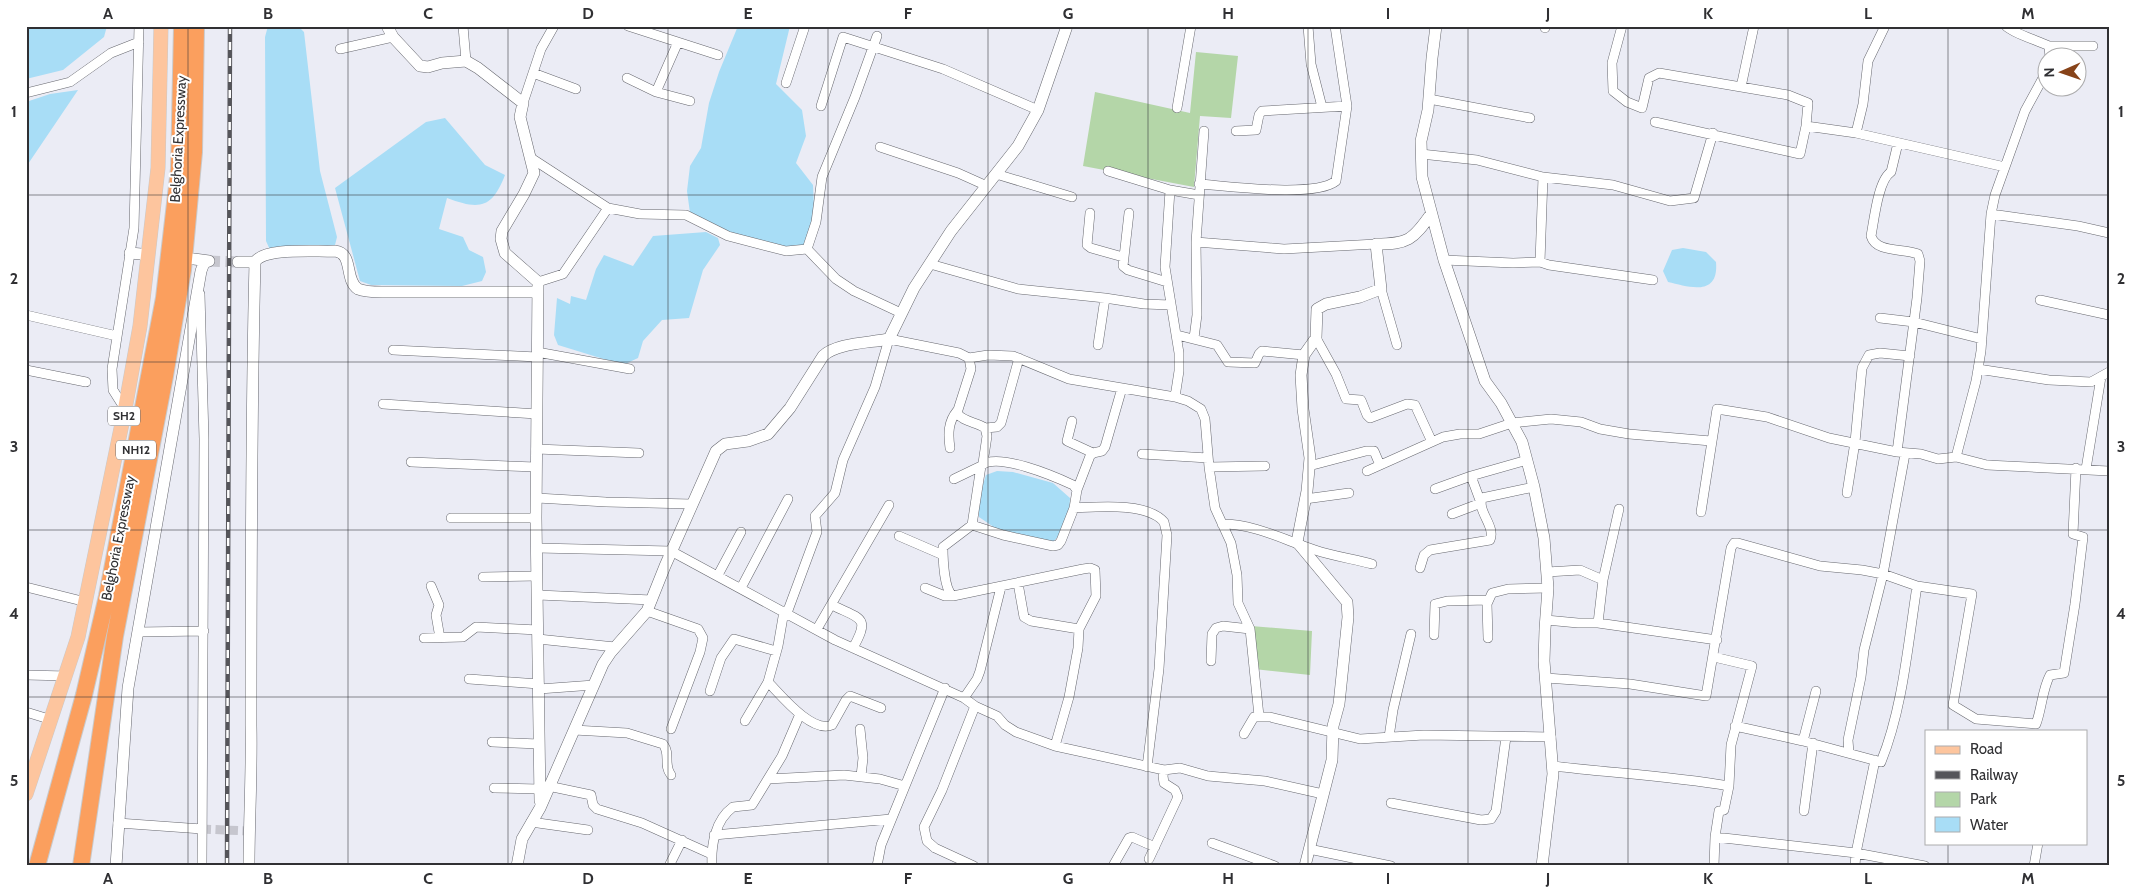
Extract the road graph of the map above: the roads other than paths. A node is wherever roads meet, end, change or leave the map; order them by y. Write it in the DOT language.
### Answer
graph roads {
  1 [pos="139,26"];
  2 [pos="161,26"];
  3 [pos="182,26"];
  4 [pos="196,26"];
  5 [pos="387,26"];
  6 [pos="463,26"];
  7 [pos="554,26"];
  8 [pos="628,26"];
  9 [pos="805,26"];
  10 [pos="1067,26"];
  11 [pos="1191,26"];
  12 [pos="1308,26"];
  13 [pos="1335,26"];
  14 [pos="1436,26"];
  15 [pos="1622,26"];
  16 [pos="1754,26"];
  17 [pos="1884,26"];
  18 [pos="2006,26"];
  19 [pos="877,36"];
  20 [pos="393,37"];
  21 [pos="139,42"];
  22 [pos="678,42"];
  23 [pos="873,46"];
  24 [pos="2049,46"];
  25 [pos="2093,46"];
  26 [pos="340,49"];
  27 [pos="718,56"];
  28 [pos="466,61"];
  29 [pos="533,73"];
  30 [pos="627,78"];
  31 [pos="786,83"];
  32 [pos="2038,87"];
  33 [pos="1741,88"];
  34 [pos="576,89"];
  35 [pos="656,92"];
  36 [pos="26,93"];
  37 [pos="1429,99"];
  38 [pos="690,101"];
  39 [pos="523,103"];
  40 [pos="820,106"];
  41 [pos="1347,106"];
  42 [pos="1322,107"];
  43 [pos="1177,108"];
  44 [pos="1038,110"];
  45 [pos="1530,118"];
  46 [pos="1655,122"];
  47 [pos="1806,126"];
  48 [pos="1204,131"];
  49 [pos="1236,131"];
  50 [pos="1713,133"];
  51 [pos="1856,133"];
  52 [pos="1898,143"];
  53 [pos="880,146"];
  54 [pos="1422,154"];
  55 [pos="531,158"];
  56 [pos="2005,167"];
  57 [pos="1108,171"];
  58 [pos="996,174"];
  59 [pos="1542,177"];
  60 [pos="1200,184"];
  61 [pos="986,186"];
  62 [pos="1170,190"];
  63 [pos="1199,195"];
  64 [pos="1072,197"];
  65 [pos="608,208"];
  66 [pos="1129,212"];
  67 [pos="1090,213"];
  68 [pos="1431,214"];
  69 [pos="1991,214"];
  70 [pos="2109,233"];
  71 [pos="1196,242"];
  72 [pos="1376,244"];
  73 [pos="807,249"];
  74 [pos="1123,257"];
  75 [pos="194,259"];
  76 [pos="1444,260"];
  77 [pos="238,262"];
  78 [pos="255,262"];
  79 [pos="1540,262"];
  80 [pos="930,264"];
  81 [pos="200,277"];
  82 [pos="1653,280"];
  83 [pos="1167,282"];
  84 [pos="538,287"];
  85 [pos="1381,289"];
  86 [pos="1105,298"];
  87 [pos="2040,300"];
  88 [pos="1171,305"];
  89 [pos="901,312"];
  90 [pos="26,315"];
  91 [pos="2109,315"];
  92 [pos="1880,318"];
  93 [pos="1914,322"];
  94 [pos="1177,335"];
  95 [pos="117,336"];
  96 [pos="1194,338"];
  97 [pos="1316,338"];
  98 [pos="889,339"];
  99 [pos="1982,339"];
  100 [pos="1098,344"];
  101 [pos="1398,345"];
  102 [pos="393,350"];
  103 [pos="537,355"];
  104 [pos="1304,355"];
  105 [pos="1910,356"];
  106 [pos="969,358"];
  107 [pos="1019,358"];
  108 [pos="1978,368"];
  109 [pos="630,369"];
  110 [pos="26,370"];
  111 [pos="2105,374"];
  112 [pos="86,382"];
  113 [pos="1122,388"];
  114 [pos="1175,397"];
  115 [pos="383,404"];
  116 [pos="125,409"];
  117 [pos="957,411"];
  118 [pos="537,414"];
  119 [pos="1072,420"];
  120 [pos="1512,423"];
  121 [pos="985,428"];
  122 [pos="1711,441"];
  123 [pos="1432,442"];
  124 [pos="1855,442"];
  125 [pos="950,448"];
  126 [pos="536,449"];
  127 [pos="1093,452"];
  128 [pos="639,453"];
  129 [pos="1901,453"];
  130 [pos="1142,454"];
  131 [pos="1956,458"];
  132 [pos="1527,460"];
  133 [pos="411,462"];
  134 [pos="1208,462"];
  135 [pos="982,465"];
  136 [pos="1380,465"];
  137 [pos="1265,466"];
  138 [pos="1309,466"];
  139 [pos="536,467"];
  140 [pos="2081,469"];
  141 [pos="2109,471"];
  142 [pos="1367,472"];
  143 [pos="1470,476"];
  144 [pos="954,479"];
  145 [pos="1534,487"];
  146 [pos="1434,489"];
  147 [pos="1077,490"];
  148 [pos="1847,493"];
  149 [pos="1349,494"];
  150 [pos="537,498"];
  151 [pos="788,499"];
  152 [pos="1305,499"];
  153 [pos="1481,503"];
  154 [pos="692,504"];
  155 [pos="889,505"];
  156 [pos="1074,508"];
  157 [pos="1619,509"];
  158 [pos="1701,512"];
  159 [pos="1452,514"];
  160 [pos="451,518"];
  161 [pos="536,518"];
  162 [pos="1222,524"];
  163 [pos="972,525"];
  164 [pos="741,532"];
  165 [pos="899,536"];
  166 [pos="1297,542"];
  167 [pos="537,548"];
  168 [pos="672,551"];
  169 [pos="943,555"];
  170 [pos="1372,564"];
  171 [pos="1420,568"];
  172 [pos="1547,572"];
  173 [pos="718,574"];
  174 [pos="1883,574"];
  175 [pos="537,576"];
  176 [pos="483,577"];
  177 [pos="1603,580"];
  178 [pos="1018,583"];
  179 [pos="431,586"];
  180 [pos="1917,586"];
  181 [pos="26,587"];
  182 [pos="1001,587"];
  183 [pos="741,588"];
  184 [pos="925,588"];
  185 [pos="1548,588"];
  186 [pos="538,595"];
  187 [pos="953,596"];
  188 [pos="652,600"];
  189 [pos="1487,600"];
  190 [pos="86,602"];
  191 [pos="832,605"];
  192 [pos="647,611"];
  193 [pos="786,612"];
  194 [pos="1546,620"];
  195 [pos="1598,623"];
  196 [pos="1079,629"];
  197 [pos="1250,629"];
  198 [pos="817,630"];
  199 [pos="204,631"];
  200 [pos="138,632"];
  201 [pos="1411,634"];
  202 [pos="538,635"];
  203 [pos="1434,635"];
  204 [pos="424,638"];
  205 [pos="440,638"];
  206 [pos="1488,638"];
  207 [pos="1717,640"];
  208 [pos="615,647"];
  209 [pos="853,648"];
  210 [pos="776,651"];
  211 [pos="1714,657"];
  212 [pos="1211,661"];
  213 [pos="26,675"];
  214 [pos="66,676"];
  215 [pos="1546,678"];
  216 [pos="469,679"];
  217 [pos="768,682"];
  218 [pos="594,685"];
  219 [pos="539,687"];
  220 [pos="945,688"];
  221 [pos="1816,691"];
  222 [pos="710,692"];
  223 [pos="964,698"];
  224 [pos="975,706"];
  225 [pos="881,708"];
  226 [pos="26,712"];
  227 [pos="800,714"];
  228 [pos="1259,716"];
  229 [pos="52,720"];
  230 [pos="746,721"];
  231 [pos="1735,726"];
  232 [pos="2035,727"];
  233 [pos="671,729"];
  234 [pos="574,730"];
  235 [pos="860,730"];
  236 [pos="1244,734"];
  237 [pos="1333,734"];
  238 [pos="1389,737"];
  239 [pos="1506,737"];
  240 [pos="1551,737"];
  241 [pos="1803,740"];
  242 [pos="492,742"];
  243 [pos="1813,743"];
  244 [pos="539,744"];
  245 [pos="1055,746"];
  246 [pos="1849,753"];
  247 [pos="1875,760"];
  248 [pos="1553,766"];
  249 [pos="1147,767"];
  250 [pos="1164,770"];
  251 [pos="670,775"];
  252 [pos="861,776"];
  253 [pos="768,779"];
  254 [pos="905,786"];
  255 [pos="1729,786"];
  256 [pos="544,787"];
  257 [pos="494,788"];
  258 [pos="26,794"];
  259 [pos="1324,794"];
  260 [pos="1391,803"];
  261 [pos="1804,811"];
  262 [pos="892,819"];
  263 [pos="531,822"];
  264 [pos="118,823"];
  265 [pos="202,829"];
  266 [pos="588,830"];
  267 [pos="714,835"];
  268 [pos="1715,837"];
  269 [pos="682,840"];
  270 [pos="1212,843"];
  271 [pos="2038,844"];
  272 [pos="1155,847"];
  273 [pos="1309,849"];
  274 [pos="1856,853"];
  275 [pos="711,854"];
  276 [pos="1149,860"];
  277 [pos="1352,862"];
  278 [pos="37,866"];
  279 [pos="81,866"];
  280 [pos="116,866"];
  281 [pos="202,866"];
  282 [pos="250,866"];
  283 [pos="517,866"];
  284 [pos="669,866"];
  285 [pos="712,866"];
  286 [pos="877,866"];
  287 [pos="974,866"];
  288 [pos="1114,866"];
  289 [pos="1275,866"];
  290 [pos="1305,866"];
  291 [pos="1391,866"];
  292 [pos="1542,866"];
  293 [pos="1714,866"];
  294 [pos="1855,866"];
  295 [pos="1924,866"];
  296 [pos="2034,866"];
  1 -- 21 [label="street"];
  2 -- 116 [label="main road, SH2"];
  3 -- 278 [label="highway, Belghoria Expressway / NH12"];
  4 -- 279 [label="highway, Belghoria Expressway / NH12"];
  5 -- 20 [label="street"];
  6 -- 28 [label="street"];
  7 -- 29 [label="street"];
  8 -- 22 [label="street"];
  9 -- 31 [label="street"];
  10 -- 44 [label="street"];
  11 -- 43 [label="street"];
  12 -- 42 [label="street"];
  13 -- 41 [label="street"];
  14 -- 37 [label="street"];
  15 -- 33 [label="street"];
  16 -- 33 [label="street"];
  17 -- 51 [label="street"];
  18 -- 24 [label="street"];
  19 -- 23 [label="street"];
  20 -- 26 [label="street"];
  20 -- 28 [label="street"];
  21 -- 36 [label="street"];
  21 -- 95 [label="street"];
  22 -- 27 [label="street"];
  22 -- 35 [label="street"];
  23 -- 40 [label="street"];
  23 -- 44 [label="street"];
  23 -- 73 [label="street"];
  24 -- 25 [label="street"];
  28 -- 39 [label="street"];
  29 -- 34 [label="street"];
  29 -- 39 [label="street"];
  30 -- 35 [label="street"];
  32 -- 56 [label="street"];
  33 -- 47 [label="street"];
  35 -- 38 [label="street"];
  37 -- 45 [label="street"];
  37 -- 54 [label="street"];
  39 -- 55 [label="street"];
  41 -- 42 [label="street"];
  41 -- 60 [label="street"];
  42 -- 49 [label="street"];
  44 -- 58 [label="street"];
  46 -- 50 [label="street"];
  47 -- 50 [label="street"];
  47 -- 51 [label="street"];
  48 -- 60 [label="street"];
  50 -- 59 [label="street"];
  51 -- 52 [label="street"];
  52 -- 56 [label="street"];
  52 -- 93 [label="street"];
  53 -- 61 [label="street"];
  54 -- 59 [label="street"];
  54 -- 68 [label="street"];
  55 -- 65 [label="street"];
  55 -- 84 [label="street"];
  56 -- 69 [label="street"];
  57 -- 62 [label="street"];
  58 -- 61 [label="street"];
  58 -- 64 [label="street"];
  59 -- 79 [label="street"];
  60 -- 63 [label="street"];
  61 -- 80 [label="street"];
  62 -- 63 [label="street"];
  62 -- 83 [label="street"];
  63 -- 71 [label="street"];
  65 -- 73 [label="street"];
  65 -- 84 [label="street"];
  66 -- 74 [label="street"];
  67 -- 74 [label="street"];
  68 -- 72 [label="street"];
  68 -- 76 [label="street"];
  69 -- 70 [label="street"];
  69 -- 99 [label="street"];
  71 -- 72 [label="street"];
  71 -- 96 [label="street"];
  72 -- 85 [label="street"];
  73 -- 89 [label="street"];
  74 -- 83 [label="street"];
  75 -- 81 [label="street"];
  76 -- 79 [label="street"];
  76 -- 120 [label="street"];
  77 -- 78 [label="street"];
  78 -- 84 [label="street"];
  78 -- 282 [label="street"];
  79 -- 82 [label="street"];
  80 -- 86 [label="street"];
  80 -- 89 [label="street"];
  81 -- 199 [label="street"];
  81 -- 200 [label="street"];
  83 -- 88 [label="street"];
  84 -- 103 [label="street"];
  85 -- 97 [label="street"];
  85 -- 101 [label="street"];
  86 -- 88 [label="street"];
  86 -- 100 [label="street"];
  87 -- 91 [label="street"];
  88 -- 94 [label="street"];
  89 -- 98 [label="street"];
  90 -- 95 [label="street"];
  92 -- 93 [label="street"];
  93 -- 99 [label="street"];
  93 -- 105 [label="street"];
  94 -- 96 [label="street"];
  94 -- 114 [label="street"];
  95 -- 116 [label="street"];
  96 -- 104 [label="street"];
  97 -- 104 [label="street"];
  97 -- 123 [label="street"];
  98 -- 106 [label="street"];
  98 -- 154 [label="street"];
  98 -- 193 [label="street"];
  99 -- 108 [label="street"];
  102 -- 103 [label="street"];
  103 -- 109 [label="street"];
  103 -- 118 [label="street"];
  104 -- 138 [label="street"];
  105 -- 124 [label="street"];
  105 -- 129 [label="street"];
  106 -- 107 [label="street"];
  106 -- 117 [label="street"];
  107 -- 113 [label="street"];
  107 -- 121 [label="street"];
  108 -- 111 [label="street"];
  108 -- 131 [label="street"];
  110 -- 112 [label="street"];
  111 -- 140 [label="street"];
  113 -- 114 [label="street"];
  113 -- 127 [label="street"];
  114 -- 134 [label="street"];
  115 -- 118 [label="street"];
  116 -- 190 [label="main road, SH2"];
  117 -- 121 [label="street"];
  117 -- 125 [label="street"];
  118 -- 126 [label="street"];
  119 -- 127 [label="street"];
  120 -- 122 [label="street"];
  120 -- 123 [label="street"];
  120 -- 132 [label="street"];
  121 -- 135 [label="street"];
  122 -- 124 [label="street"];
  122 -- 158 [label="street"];
  123 -- 136 [label="street"];
  124 -- 129 [label="street"];
  124 -- 148 [label="street"];
  126 -- 128 [label="street"];
  126 -- 139 [label="street"];
  127 -- 147 [label="street"];
  129 -- 131 [label="street"];
  129 -- 174 [label="street"];
  130 -- 134 [label="street"];
  131 -- 140 [label="street"];
  132 -- 143 [label="street"];
  132 -- 145 [label="street"];
  133 -- 139 [label="street"];
  134 -- 137 [label="street"];
  134 -- 162 [label="street"];
  135 -- 144 [label="street"];
  135 -- 147 [label="street"];
  135 -- 163 [label="street"];
  136 -- 138 [label="street"];
  136 -- 142 [label="street"];
  138 -- 152 [label="street"];
  139 -- 150 [label="street"];
  140 -- 141 [label="street"];
  140 -- 232 [label="street"];
  143 -- 146 [label="street"];
  143 -- 153 [label="street"];
  145 -- 153 [label="street"];
  145 -- 172 [label="street"];
  147 -- 156 [label="street"];
  149 -- 152 [label="street"];
  150 -- 154 [label="street"];
  150 -- 161 [label="street"];
  151 -- 183 [label="street"];
  152 -- 166 [label="street"];
  153 -- 159 [label="street"];
  153 -- 171 [label="street"];
  154 -- 168 [label="street"];
  155 -- 191 [label="street"];
  156 -- 163 [label="street"];
  156 -- 249 [label="street"];
  157 -- 177 [label="street"];
  160 -- 161 [label="street"];
  161 -- 167 [label="street"];
  162 -- 166 [label="street"];
  162 -- 197 [label="street"];
  163 -- 169 [label="street"];
  164 -- 173 [label="street"];
  165 -- 169 [label="street"];
  166 -- 170 [label="street"];
  166 -- 237 [label="street"];
  167 -- 168 [label="street"];
  167 -- 175 [label="street"];
  168 -- 173 [label="street"];
  168 -- 188 [label="street"];
  169 -- 187 [label="street"];
  172 -- 177 [label="street"];
  172 -- 185 [label="street"];
  173 -- 183 [label="street"];
  174 -- 180 [label="street"];
  174 -- 207 [label="street"];
  174 -- 246 [label="street"];
  175 -- 176 [label="street"];
  175 -- 186 [label="street"];
  177 -- 195 [label="street"];
  178 -- 182 [label="street"];
  178 -- 196 [label="street"];
  178 -- 196 [label="street"];
  179 -- 205 [label="street"];
  180 -- 232 [label="street"];
  180 -- 247 [label="street"];
  181 -- 190 [label="street"];
  182 -- 187 [label="street"];
  182 -- 223 [label="street"];
  183 -- 193 [label="street"];
  184 -- 187 [label="street"];
  185 -- 189 [label="street"];
  185 -- 194 [label="street"];
  186 -- 188 [label="street"];
  186 -- 202 [label="street"];
  188 -- 192 [label="street"];
  189 -- 203 [label="street"];
  189 -- 206 [label="street"];
  190 -- 214 [label="main road, SH2"];
  191 -- 198 [label="street"];
  191 -- 209 [label="street"];
  192 -- 208 [label="street"];
  192 -- 233 [label="street"];
  193 -- 198 [label="street"];
  193 -- 210 [label="street"];
  194 -- 195 [label="street"];
  194 -- 215 [label="street"];
  195 -- 207 [label="street"];
  196 -- 245 [label="street"];
  197 -- 212 [label="street"];
  197 -- 228 [label="street"];
  198 -- 209 [label="street"];
  199 -- 200 [label="street"];
  199 -- 265 [label="street"];
  200 -- 264 [label="street"];
  201 -- 238 [label="street"];
  202 -- 205 [label="street"];
  202 -- 208 [label="street"];
  202 -- 219 [label="street"];
  204 -- 205 [label="street"];
  207 -- 211 [label="street"];
  208 -- 218 [label="street"];
  209 -- 220 [label="street"];
  210 -- 217 [label="street"];
  210 -- 222 [label="street"];
  211 -- 215 [label="street"];
  211 -- 231 [label="street"];
  213 -- 214 [label="street"];
  214 -- 229 [label="main road, SH2"];
  215 -- 240 [label="street"];
  216 -- 219 [label="street"];
  217 -- 227 [label="street"];
  217 -- 230 [label="street"];
  218 -- 219 [label="street"];
  218 -- 234 [label="street"];
  219 -- 244 [label="street"];
  220 -- 223 [label="street"];
  220 -- 254 [label="street"];
  221 -- 241 [label="street"];
  223 -- 224 [label="street"];
  224 -- 245 [label="street"];
  224 -- 287 [label="street"];
  225 -- 227 [label="street"];
  226 -- 229 [label="street"];
  227 -- 253 [label="street"];
  228 -- 236 [label="street"];
  228 -- 237 [label="street"];
  229 -- 258 [label="main road, SH2"];
  231 -- 241 [label="street"];
  231 -- 255 [label="street"];
  234 -- 251 [label="street"];
  234 -- 256 [label="street"];
  235 -- 252 [label="street"];
  237 -- 238 [label="street"];
  237 -- 259 [label="street"];
  238 -- 239 [label="street"];
  239 -- 240 [label="street"];
  239 -- 260 [label="street"];
  240 -- 248 [label="street"];
  241 -- 243 [label="street"];
  242 -- 244 [label="street"];
  243 -- 246 [label="street"];
  243 -- 261 [label="street"];
  244 -- 256 [label="street"];
  245 -- 249 [label="street"];
  246 -- 247 [label="street"];
  247 -- 274 [label="street"];
  248 -- 255 [label="street"];
  248 -- 292 [label="street"];
  249 -- 250 [label="street"];
  250 -- 259 [label="street"];
  250 -- 272 [label="street"];
  252 -- 253 [label="street"];
  252 -- 254 [label="street"];
  253 -- 267 [label="street"];
  254 -- 262 [label="street"];
  255 -- 268 [label="street"];
  256 -- 257 [label="street"];
  256 -- 263 [label="street"];
  256 -- 269 [label="street"];
  259 -- 273 [label="street"];
  262 -- 267 [label="street"];
  262 -- 286 [label="street"];
  263 -- 266 [label="street"];
  263 -- 283 [label="street"];
  264 -- 265 [label="street"];
  264 -- 280 [label="street"];
  265 -- 281 [label="street"];
  267 -- 275 [label="street"];
  268 -- 274 [label="street"];
  268 -- 293 [label="street"];
  269 -- 275 [label="street"];
  269 -- 284 [label="street"];
  270 -- 289 [label="street"];
  271 -- 296 [label="street"];
  272 -- 276 [label="street"];
  272 -- 288 [label="street"];
  273 -- 277 [label="street"];
  273 -- 290 [label="street"];
  274 -- 294 [label="street"];
  274 -- 295 [label="street"];
  275 -- 285 [label="street"];
  277 -- 291 [label="street"];
}
